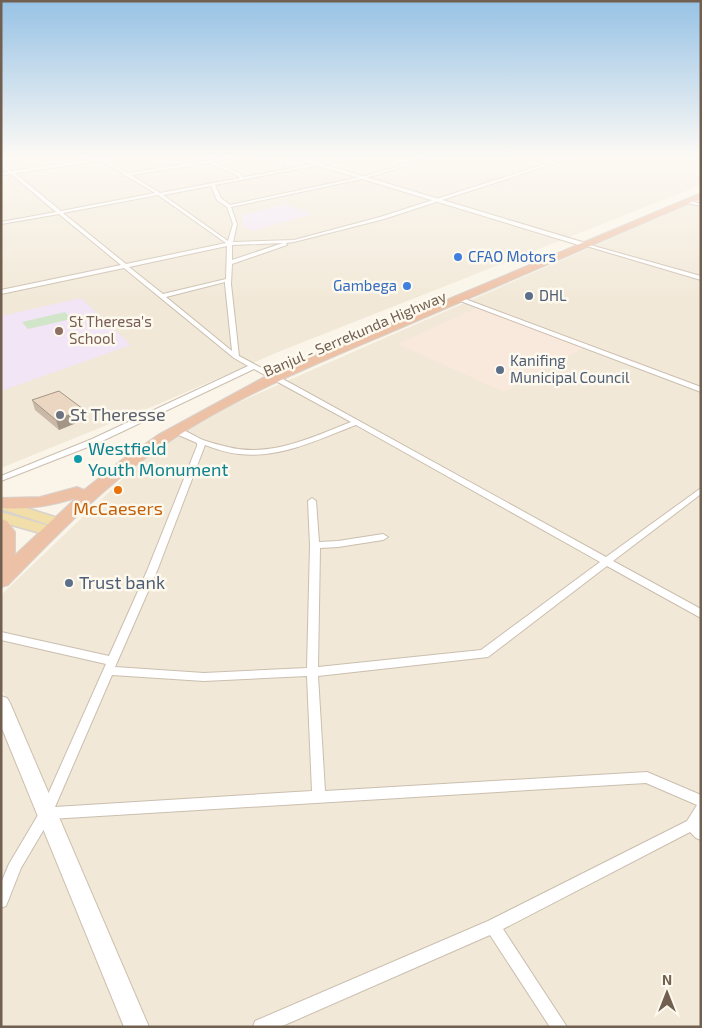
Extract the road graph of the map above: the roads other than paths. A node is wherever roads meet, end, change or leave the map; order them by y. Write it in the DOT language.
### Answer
graph roads {
  1 [pos="51,206"];
  2 [pos="96,206"];
  3 [pos="176,206"];
  4 [pos="229,206"];
  5 [pos="419,206"];
  6 [pos="457,206"];
  7 [pos="662,206"];
  8 [pos="675,206"];
  9 [pos="59,213"];
  10 [pos="1,223"];
  11 [pos="294,241"];
  12 [pos="580,242"];
  13 [pos="230,244"];
  14 [pos="228,263"];
  15 [pos="124,265"];
  16 [pos="701,278"];
  17 [pos="228,280"];
  18 [pos="1,292"];
  19 [pos="161,296"];
  20 [pos="457,298"];
  21 [pos="236,357"];
  22 [pos="264,372"];
  23 [pos="701,390"];
  24 [pos="357,422"];
  25 [pos="177,431"];
  26 [pos="201,442"];
  27 [pos="1,478"];
  28 [pos="701,490"];
  29 [pos="77,492"];
  30 [pos="312,501"];
  31 [pos="1,504"];
  32 [pos="1,517"];
  33 [pos="1,525"];
  34 [pos="49,525"];
  35 [pos="383,537"];
  36 [pos="315,545"];
  37 [pos="607,562"];
  38 [pos="3,563"];
  39 [pos="1,580"];
  40 [pos="699,611"];
  41 [pos="1,636"];
  42 [pos="111,666"];
  43 [pos="312,672"];
  44 [pos="1,703"];
  45 [pos="319,797"];
  46 [pos="701,801"];
  47 [pos="701,810"];
  48 [pos="46,814"];
  49 [pos="696,829"];
  50 [pos="1,901"];
  51 [pos="493,926"];
  52 [pos="137,1027"];
  53 [pos="261,1027"];
  54 [pos="559,1027"];
  1 -- 9 [label="street"];
  2 -- 9 [label="street"];
  3 -- 13 [label="street"];
  4 -- 13 [label="street"];
  5 -- 11 [label="street"];
  6 -- 12 [label="street"];
  7 -- 12 [label="highway, Banjul - Serrekunda Highway"];
  8 -- 12 [label="highway, Banjul - Serrekunda Highway"];
  9 -- 10 [label="street"];
  9 -- 15 [label="street"];
  11 -- 13 [label="street"];
  11 -- 14 [label="street"];
  12 -- 16 [label="street"];
  12 -- 20 [label="highway, Banjul - Serrekunda Highway"];
  12 -- 22 [label="highway, Banjul - Serrekunda Highway"];
  13 -- 14 [label="street"];
  13 -- 15 [label="street"];
  14 -- 17 [label="street"];
  15 -- 18 [label="street"];
  15 -- 19 [label="street"];
  17 -- 19 [label="street"];
  17 -- 21 [label="street"];
  19 -- 21 [label="street"];
  20 -- 22 [label="highway, Banjul - Serrekunda Highway"];
  20 -- 23 [label="street"];
  21 -- 22 [label="street"];
  22 -- 24 [label="street"];
  22 -- 25 [label="highway, Banjul - Serrekunda Highway"];
  22 -- 27 [label="street"];
  22 -- 29 [label="highway, Banjul - Serrekunda Highway"];
  24 -- 26 [label="street"];
  24 -- 37 [label="street"];
  25 -- 26 [label="street"];
  25 -- 34 [label="highway, Banjul - Serrekunda Highway"];
  26 -- 42 [label="street"];
  28 -- 37 [label="street"];
  29 -- 31 [label="highway"];
  29 -- 34 [label="highway, Banjul - Serrekunda Highway"];
  30 -- 36 [label="street"];
  31 -- 34 [label="main road"];
  32 -- 34 [label="main road"];
  33 -- 38 [label="highway"];
  34 -- 38 [label="highway"];
  34 -- 39 [label="highway"];
  35 -- 36 [label="street"];
  36 -- 43 [label="street"];
  37 -- 40 [label="street"];
  37 -- 43 [label="street"];
  41 -- 42 [label="street"];
  42 -- 43 [label="street"];
  42 -- 48 [label="street"];
  43 -- 45 [label="street"];
  44 -- 48 [label="street"];
  45 -- 46 [label="street"];
  45 -- 48 [label="street"];
  47 -- 49 [label="street"];
  48 -- 50 [label="street"];
  48 -- 52 [label="street"];
  49 -- 51 [label="street"];
  51 -- 53 [label="street"];
  51 -- 54 [label="street"];
}
